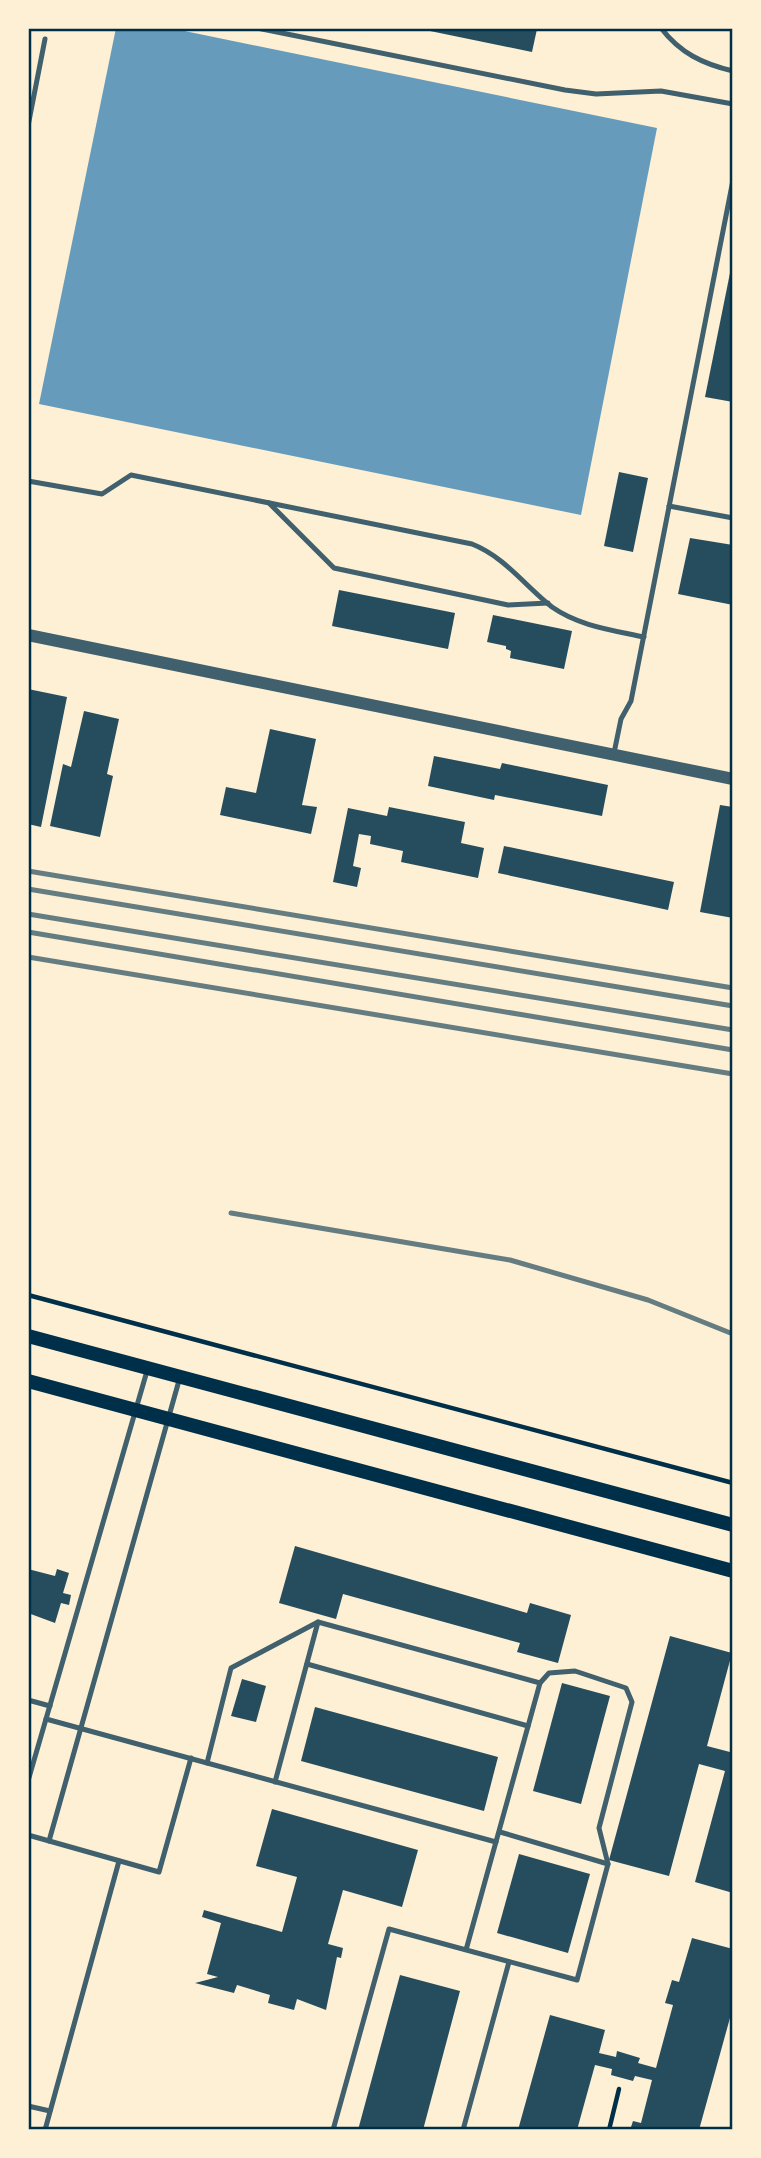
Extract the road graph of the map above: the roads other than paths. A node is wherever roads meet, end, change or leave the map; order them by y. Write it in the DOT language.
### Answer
graph roads {
  1 [pos="257,28"];
  2 [pos="662,28"];
  3 [pos="46,39"];
  4 [pos="733,71"];
  5 [pos="733,104"];
  6 [pos="28,126"];
  7 [pos="733,180"];
  8 [pos="28,481"];
  9 [pos="269,503"];
  10 [pos="669,506"];
  11 [pos="733,518"];
  12 [pos="548,603"];
  13 [pos="28,635"];
  14 [pos="644,637"];
  15 [pos="613,756"];
  16 [pos="733,779"];
  17 [pos="28,1336"];
  18 [pos="148,1368"];
  19 [pos="180,1377"];
  20 [pos="28,1381"];
  21 [pos="135,1410"];
  22 [pos="168,1419"];
  23 [pos="733,1525"];
  24 [pos="733,1571"];
  25 [pos="318,1622"];
  26 [pos="307,1664"];
  27 [pos="540,1684"];
  28 [pos="28,1700"];
  29 [pos="50,1706"];
  30 [pos="46,1718"];
  31 [pos="528,1726"];
  32 [pos="81,1728"];
  33 [pos="191,1758"];
  34 [pos="207,1763"];
  35 [pos="28,1782"];
  36 [pos="275,1782"];
  37 [pos="500,1832"];
  38 [pos="28,1835"];
  39 [pos="49,1841"];
  40 [pos="496,1842"];
  41 [pos="119,1861"];
  42 [pos="608,1864"];
  43 [pos="466,1950"];
  44 [pos="509,1962"];
  45 [pos="28,2106"];
  46 [pos="50,2112"];
  47 [pos="45,2130"];
  48 [pos="333,2130"];
  49 [pos="463,2130"];
  1 -- 5 [label="lane"];
  2 -- 4 [label="lane"];
  3 -- 6 [label="lane"];
  7 -- 10 [label="lane"];
  8 -- 9 [label="lane"];
  9 -- 12 [label="lane"];
  9 -- 12 [label="lane"];
  10 -- 11 [label="lane"];
  10 -- 14 [label="lane"];
  12 -- 14 [label="lane"];
  13 -- 15 [label="street"];
  14 -- 15 [label="lane"];
  15 -- 16 [label="street"];
  17 -- 18 [label="main road"];
  18 -- 19 [label="main road"];
  18 -- 21 [label="lane"];
  19 -- 22 [label="lane"];
  19 -- 23 [label="main road"];
  20 -- 21 [label="main road"];
  21 -- 22 [label="main road"];
  21 -- 29 [label="lane"];
  22 -- 24 [label="main road"];
  22 -- 32 [label="lane"];
  25 -- 26 [label="lane"];
  25 -- 27 [label="lane"];
  25 -- 34 [label="lane"];
  26 -- 31 [label="lane"];
  26 -- 36 [label="lane"];
  27 -- 31 [label="lane"];
  27 -- 42 [label="lane"];
  28 -- 29 [label="lane"];
  29 -- 30 [label="lane"];
  30 -- 32 [label="lane"];
  30 -- 35 [label="lane"];
  31 -- 37 [label="lane"];
  32 -- 33 [label="lane"];
  32 -- 39 [label="lane"];
  33 -- 34 [label="lane"];
  33 -- 41 [label="lane"];
  34 -- 36 [label="lane"];
  36 -- 40 [label="lane"];
  37 -- 40 [label="lane"];
  37 -- 42 [label="lane"];
  38 -- 39 [label="lane"];
  39 -- 41 [label="lane"];
  40 -- 43 [label="lane"];
  41 -- 46 [label="lane"];
  42 -- 44 [label="lane"];
  43 -- 44 [label="lane"];
  43 -- 48 [label="lane"];
  44 -- 49 [label="lane"];
  45 -- 46 [label="lane"];
  46 -- 47 [label="lane"];
}
